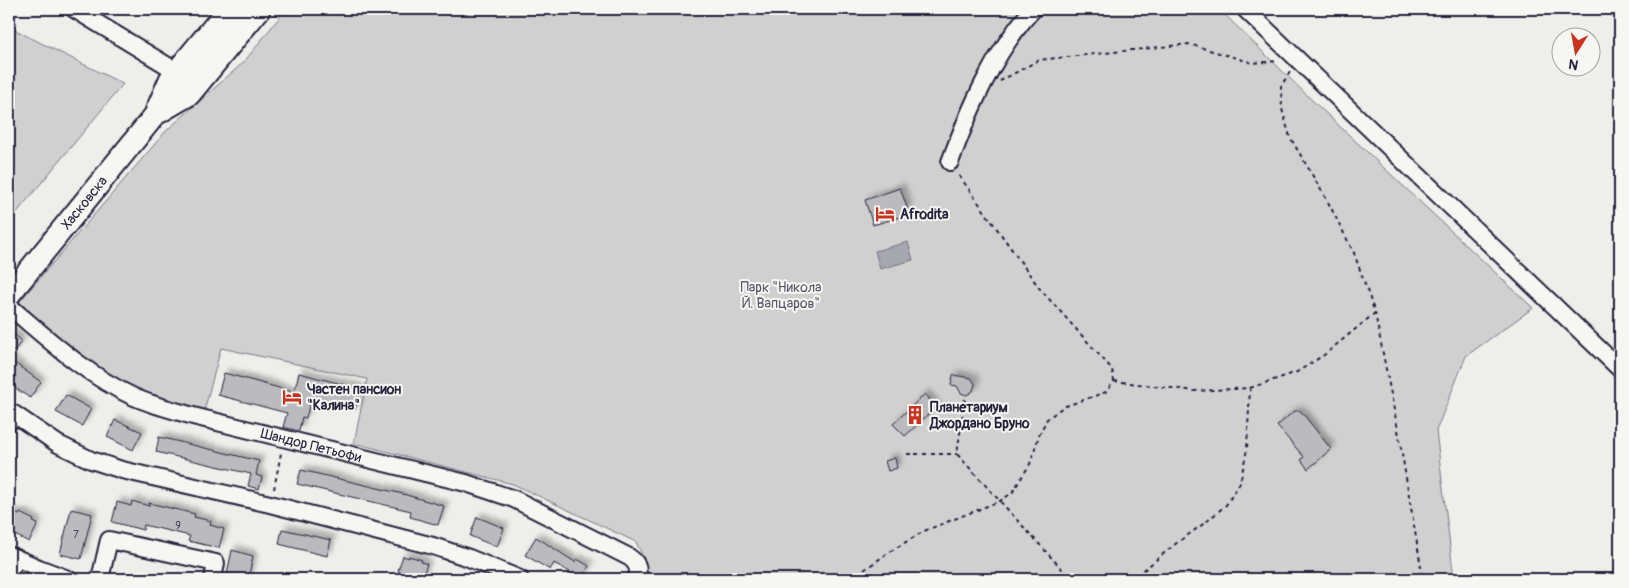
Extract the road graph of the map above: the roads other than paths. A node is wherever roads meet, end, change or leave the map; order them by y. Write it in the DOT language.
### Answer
graph roads {
  1 [pos="74,9"];
  2 [pos="231,9"];
  3 [pos="257,9"];
  4 [pos="1034,9"];
  5 [pos="1245,9"];
  6 [pos="187,78"];
  7 [pos="158,110"];
  8 [pos="950,162"];
  9 [pos="9,295"];
  10 [pos="9,306"];
  11 [pos="1620,369"];
  12 [pos="9,422"];
  13 [pos="12,556"];
  14 [pos="9,573"];
  15 [pos="63,578"];
  16 [pos="100,579"];
  17 [pos="213,579"];
  18 [pos="520,579"];
  19 [pos="637,579"];
  1 -- 6 [label="street"];
  2 -- 6 [label="highway"];
  3 -- 6 [label="highway"];
  4 -- 8 [label="street"];
  5 -- 11 [label="street"];
  6 -- 7 [label="highway"];
  7 -- 9 [label="main road, Хасковска"];
  10 -- 19 [label="street, Шандор Петьофи"];
  12 -- 18 [label="street"];
  13 -- 14 [label="street"];
  13 -- 15 [label="street"];
  16 -- 17 [label="street"];
}
